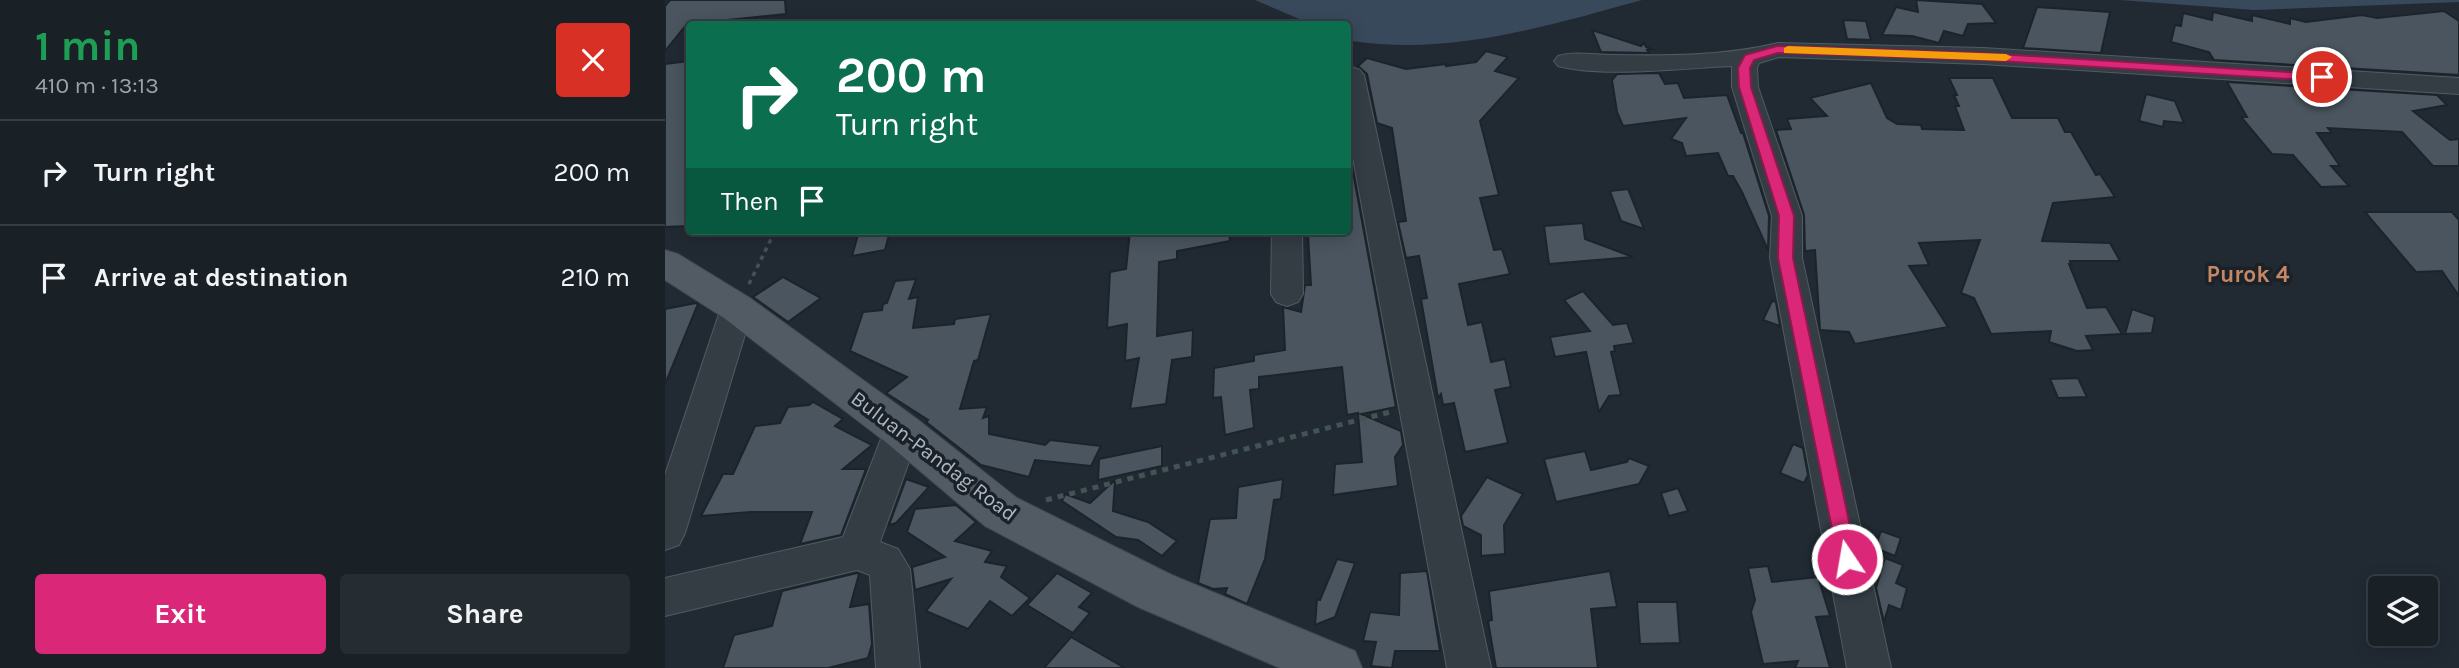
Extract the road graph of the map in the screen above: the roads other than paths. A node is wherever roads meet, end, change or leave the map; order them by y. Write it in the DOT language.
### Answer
graph roads {
  1 [pos="1749,58"];
  2 [pos="1567,61"];
  3 [pos="1351,75"];
  4 [pos="2459,86"];
  5 [pos="1361,194"];
  6 [pos="1287,235"];
  7 [pos="665,263"];
  8 [pos="1287,294"];
  9 [pos="737,308"];
  10 [pos="902,431"];
  11 [pos="665,533"];
  12 [pos="857,552"];
  13 [pos="665,597"];
  14 [pos="898,668"];
  15 [pos="1337,668"];
  16 [pos="1469,668"];
  17 [pos="1870,668"];
  1 -- 2 [label="street"];
  1 -- 4 [label="street"];
  1 -- 17 [label="street"];
  3 -- 5 [label="street"];
  5 -- 16 [label="street"];
  6 -- 8 [label="street"];
  7 -- 9 [label="main road, Buluan-Pandag Road"];
  9 -- 10 [label="main road, Buluan-Pandag Road"];
  9 -- 11 [label="street"];
  10 -- 12 [label="street"];
  10 -- 15 [label="main road, Buluan-Pandag Road"];
  12 -- 13 [label="street"];
  12 -- 14 [label="street"];
}
